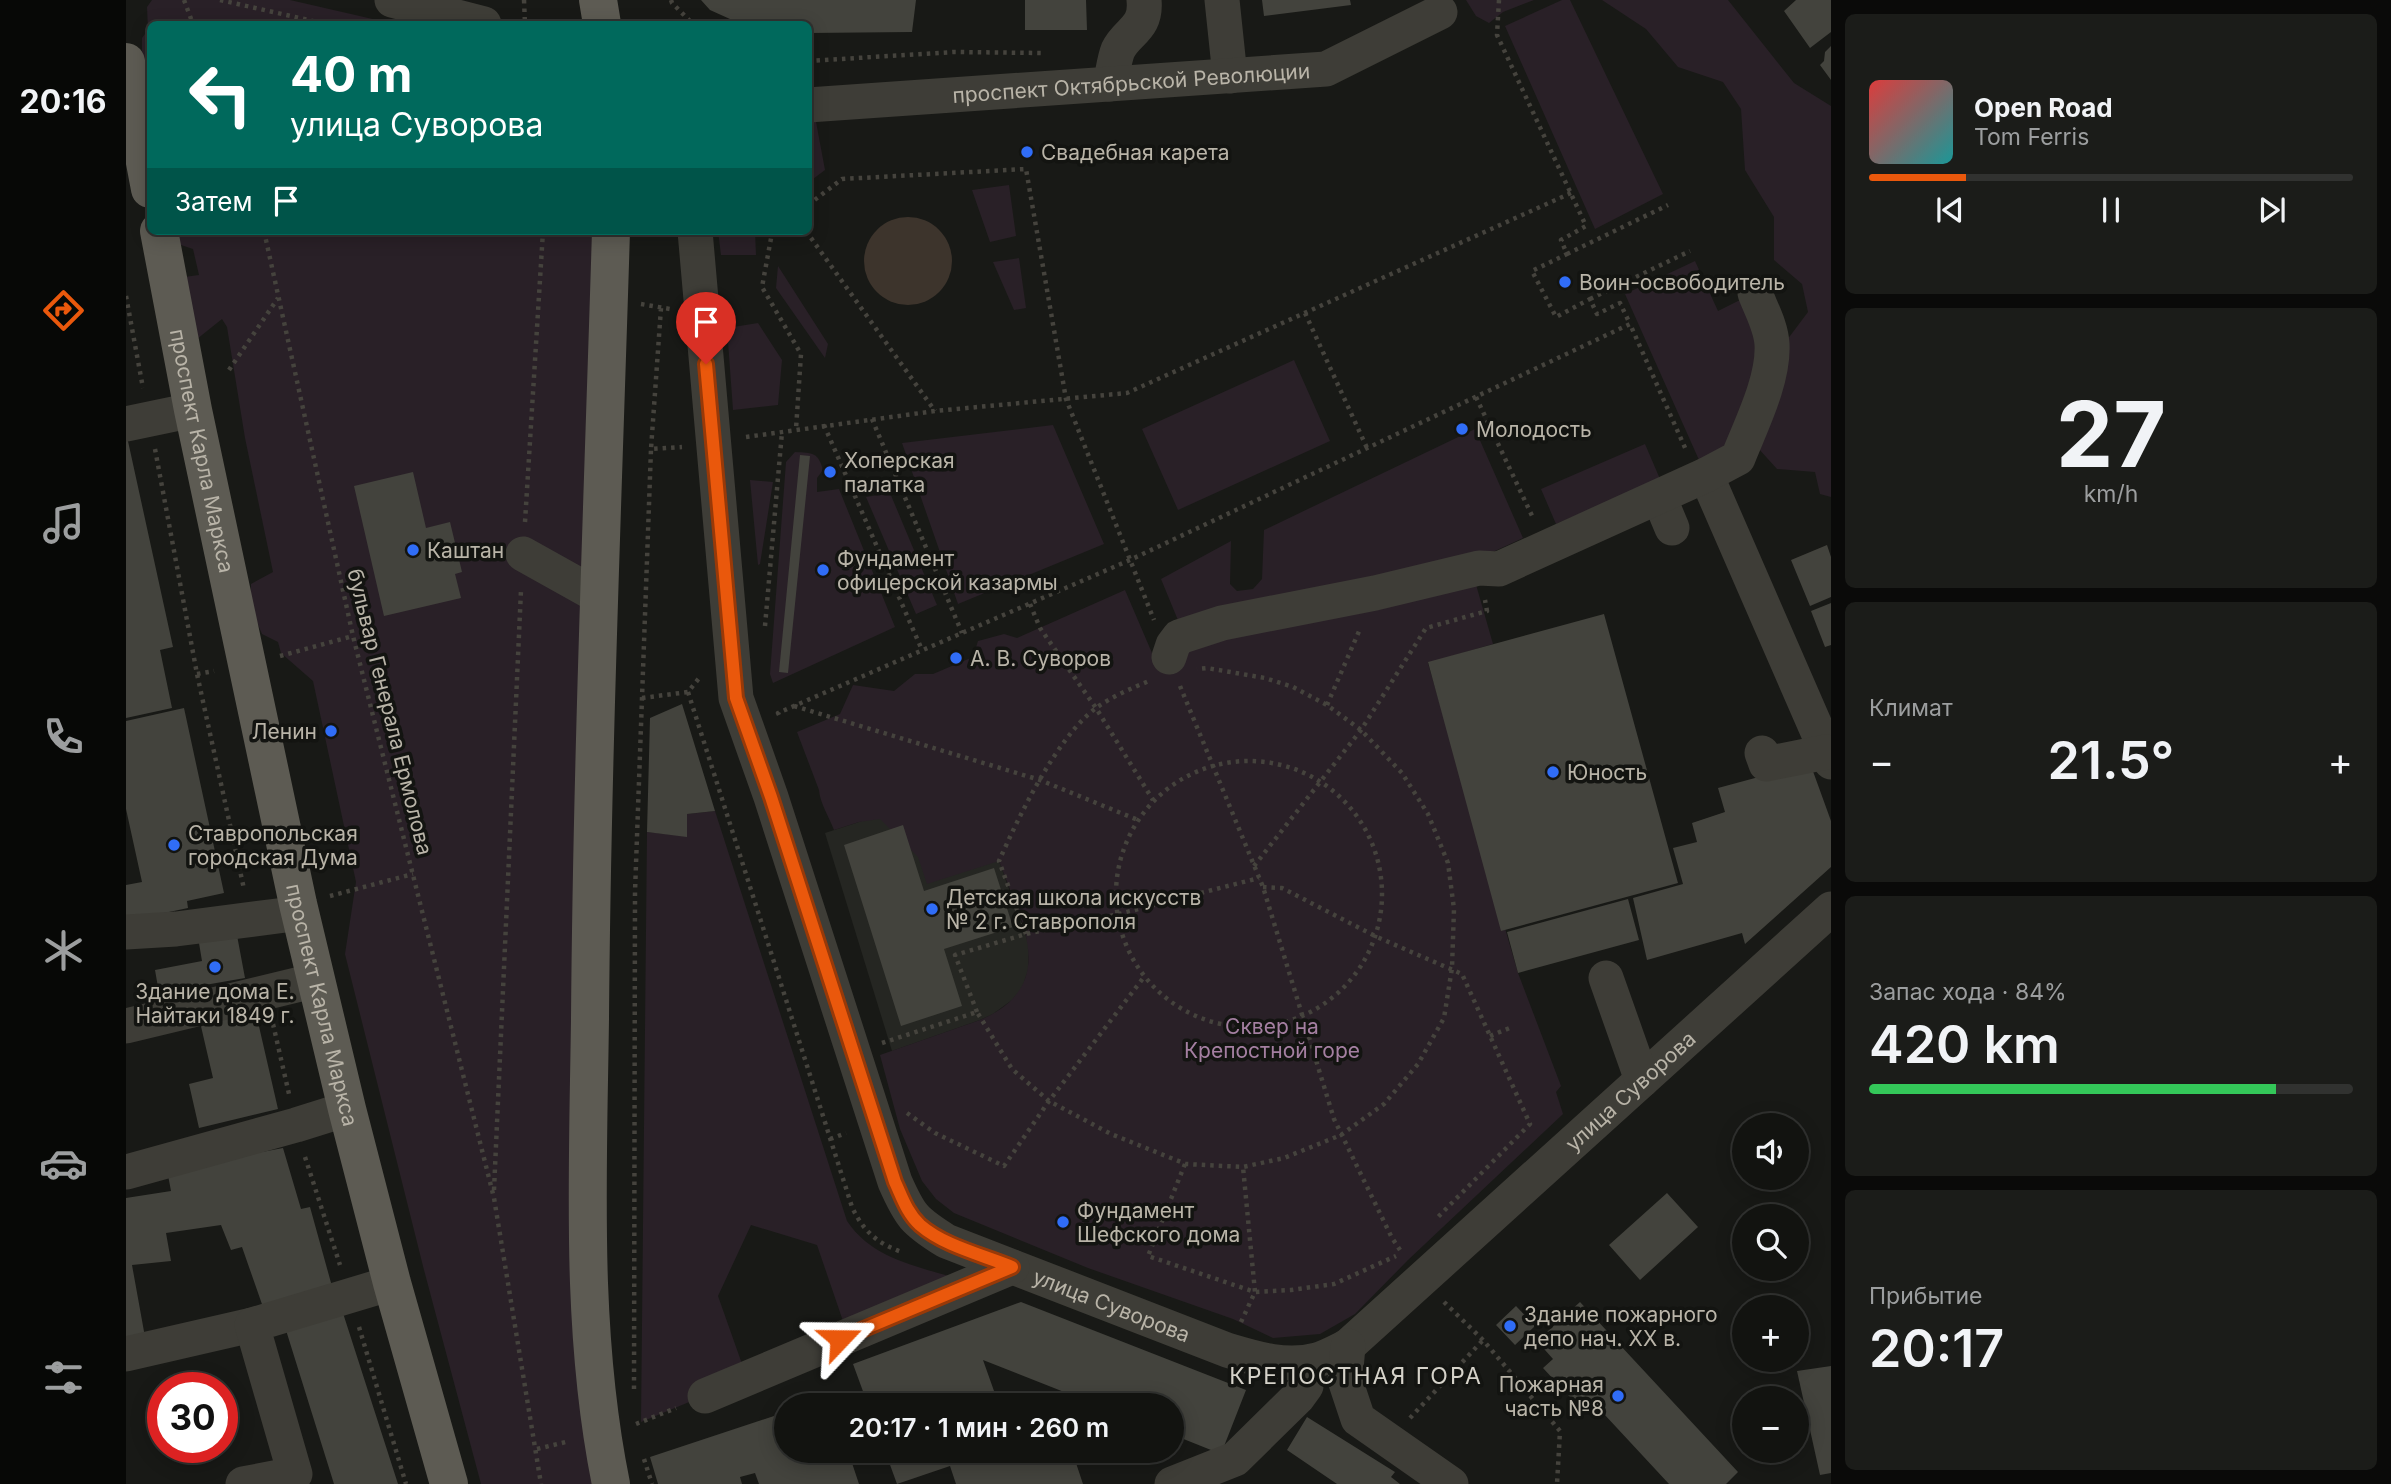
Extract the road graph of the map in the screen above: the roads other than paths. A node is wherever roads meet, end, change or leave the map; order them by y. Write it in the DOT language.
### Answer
graph roads {
  1 [pos="392,0"];
  2 [pos="598,0"];
  3 [pos="1144,0"];
  4 [pos="1222,0"];
  5 [pos="1440,12"];
  6 [pos="472,21"];
  7 [pos="602,21"];
  8 [pos="126,62"];
  9 [pos="1230,76"];
  10 [pos="1111,84"];
  11 [pos="812,104"];
  12 [pos="147,173"];
  13 [pos="160,235"];
  14 [pos="611,235"];
  15 [pos="695,235"];
  16 [pos="1755,293"];
  17 [pos="193,410"];
  18 [pos="138,421"];
  19 [pos="1702,477"];
  20 [pos="523,554"];
  21 [pos="600,597"];
  22 [pos="1166,651"];
  23 [pos="1762,752"];
  24 [pos="1829,757"];
  25 [pos="1831,909"];
  26 [pos="301,913"];
  27 [pos="126,932"];
  28 [pos="1606,978"];
  29 [pos="317,981"];
  30 [pos="126,1026"];
  31 [pos="1642,1080"];
  32 [pos="347,1109"];
  33 [pos="127,1172"];
  34 [pos="1012,1267"];
  35 [pos="393,1283"];
  36 [pos="252,1325"];
  37 [pos="1348,1346"];
  38 [pos="126,1354"];
  39 [pos="1268,1362"];
  40 [pos="1306,1386"];
  41 [pos="705,1396"];
  42 [pos="1358,1419"];
  43 [pos="243,1484"];
  44 [pos="449,1484"];
  45 [pos="611,1484"];
  46 [pos="1172,1484"];
  47 [pos="1451,1484"];
  1 -- 6 [label="street"];
  2 -- 7 [label="main road"];
  3 -- 10 [label="street"];
  4 -- 9 [label="street"];
  5 -- 9 [label="street, проспект Октябрьской Революции"];
  8 -- 12 [label="main road"];
  9 -- 10 [label="street, проспект Октябрьской Революции"];
  10 -- 11 [label="street, проспект Октябрьской Революции"];
  13 -- 17 [label="main road, проспект Карла Маркса"];
  14 -- 21 [label="main road"];
  15 -- 34 [label="street, улица Суворова"];
  16 -- 19 [label="street"];
  17 -- 18 [label="street"];
  17 -- 26 [label="main road, проспект Карла Маркса"];
  19 -- 22 [label="street"];
  19 -- 24 [label="street"];
  20 -- 21 [label="street"];
  21 -- 45 [label="main road"];
  23 -- 24 [label="street"];
  25 -- 31 [label="street, улица Суворова"];
  26 -- 27 [label="street"];
  26 -- 29 [label="main road, проспект Карла Маркса"];
  28 -- 31 [label="street"];
  29 -- 30 [label="street"];
  29 -- 32 [label="main road, проспект Карла Маркса"];
  31 -- 37 [label="street, улица Суворова"];
  32 -- 33 [label="street"];
  32 -- 35 [label="main road, проспект Карла Маркса"];
  34 -- 39 [label="street, улица Суворова"];
  34 -- 41 [label="street"];
  35 -- 36 [label="street"];
  35 -- 44 [label="main road, проспект Карла Маркса"];
  36 -- 38 [label="street"];
  36 -- 43 [label="street"];
  37 -- 39 [label="street, улица Суворова"];
  37 -- 42 [label="street"];
  39 -- 40 [label="street"];
  40 -- 42 [label="street"];
  40 -- 46 [label="street"];
  42 -- 47 [label="street"];
}
